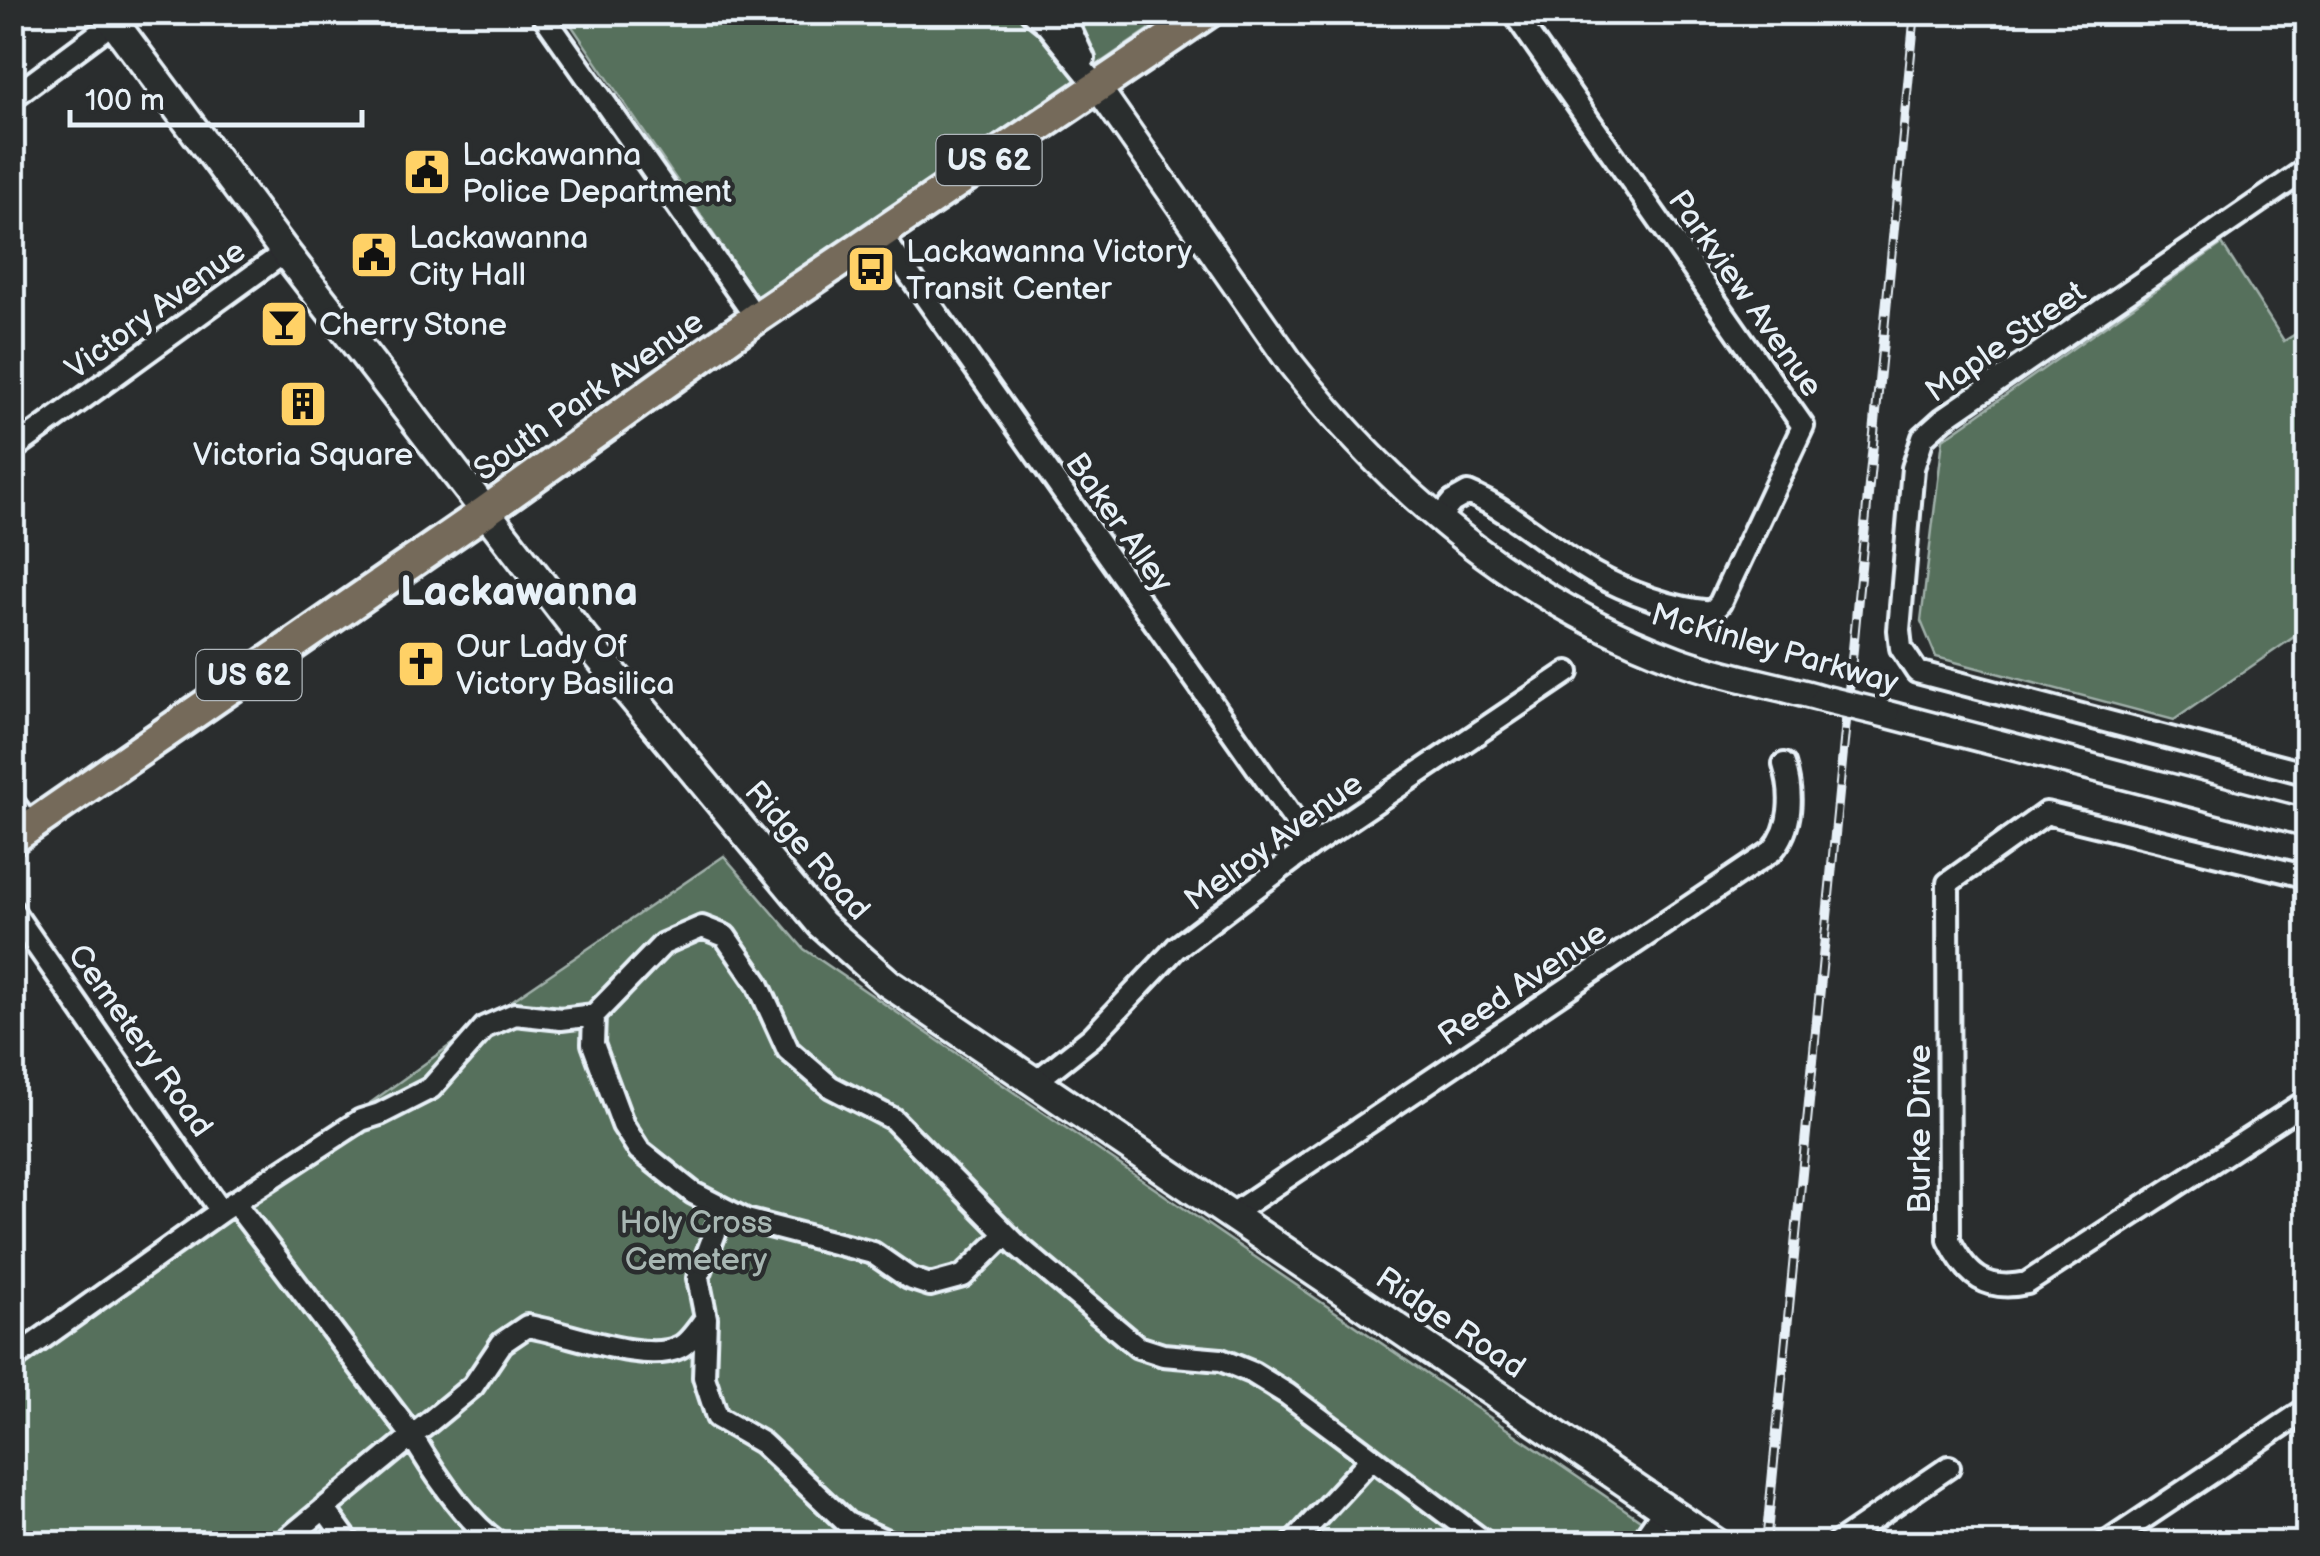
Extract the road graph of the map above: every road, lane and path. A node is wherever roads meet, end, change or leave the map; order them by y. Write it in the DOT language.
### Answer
graph roads {
  1 [pos="541,12"];
  2 [pos="1031,12"];
  3 [pos="1062,12"];
  4 [pos="1208,12"];
  5 [pos="1513,12"];
  6 [pos="110,18"];
  7 [pos="1098,88"];
  8 [pos="12,98"];
  9 [pos="2308,168"];
  10 [pos="880,234"];
  11 [pos="285,252"];
  12 [pos="756,318"];
  13 [pos="12,450"];
  14 [pos="486,511"];
  15 [pos="1438,519"];
  16 [pos="1568,672"];
  17 [pos="1784,764"];
  18 [pos="2308,774"];
  19 [pos="12,801"];
  20 [pos="2308,822"];
  21 [pos="21,833"];
  22 [pos="1312,846"];
  23 [pos="2308,876"];
  24 [pos="12,910"];
  25 [pos="594,1015"];
  26 [pos="1034,1083"];
  27 [pos="2308,1100"];
  28 [pos="225,1206"];
  29 [pos="724,1209"];
  30 [pos="1229,1216"];
  31 [pos="1006,1234"];
  32 [pos="706,1318"];
  33 [pos="12,1360"];
  34 [pos="2308,1408"];
  35 [pos="412,1434"];
  36 [pos="1370,1459"];
  37 [pos="1949,1467"];
  38 [pos="324,1508"];
  39 [pos="1665,1508"];
  40 [pos="281,1544"];
  41 [pos="350,1544"];
  42 [pos="500,1544"];
  43 [pos="893,1544"];
  44 [pos="1292,1544"];
  45 [pos="1487,1544"];
  46 [pos="1640,1544"];
  47 [pos="1717,1544"];
  48 [pos="1836,1544"];
  49 [pos="2106,1544"];
  1 -- 12 [label="street"];
  2 -- 7 [label="street"];
  3 -- 7 [label="street"];
  4 -- 7 [label="main road, South Park Avenue / US 62"];
  5 -- 15 [label="street, Parkview Avenue"];
  6 -- 8 [label="street"];
  6 -- 11 [label="main road, Ridge Road"];
  7 -- 10 [label="main road, South Park Avenue / US 62"];
  7 -- 15 [label="street, McKinley Parkway"];
  9 -- 18 [label="street, Maple Street"];
  10 -- 12 [label="main road, South Park Avenue / US 62"];
  10 -- 22 [label="street, Baker Alley"];
  11 -- 13 [label="street, Victory Avenue"];
  11 -- 14 [label="main road, Ridge Road"];
  12 -- 14 [label="main road, South Park Avenue / US 62"];
  14 -- 21 [label="main road, South Park Avenue / US 62"];
  14 -- 26 [label="main road, Ridge Road"];
  15 -- 20 [label="street, McKinley Parkway, bridge"];
  16 -- 22 [label="street, Melroy Avenue"];
  17 -- 30 [label="street, Reed Avenue"];
  19 -- 21 [label="street"];
  22 -- 26 [label="street, Melroy Avenue"];
  23 -- 27 [label="street, Burke Drive"];
  24 -- 28 [label="street, Cemetery Road"];
  25 -- 28 [label="street"];
  25 -- 29 [label="street"];
  25 -- 31 [label="street"];
  26 -- 30 [label="main road, Ridge Road"];
  28 -- 33 [label="street"];
  28 -- 35 [label="street, Cemetery Road"];
  29 -- 31 [label="street"];
  29 -- 32 [label="street"];
  30 -- 39 [label="main road, Ridge Road"];
  31 -- 36 [label="street"];
  32 -- 35 [label="street"];
  32 -- 43 [label="street"];
  34 -- 49 [label="street"];
  35 -- 38 [label="street"];
  35 -- 42 [label="street, Cemetery Road"];
  36 -- 44 [label="street"];
  36 -- 45 [label="street"];
  37 -- 48 [label="street"];
  38 -- 40 [label="street"];
  38 -- 41 [label="street"];
  39 -- 46 [label="street"];
  39 -- 47 [label="main road, Ridge Road"];
}
